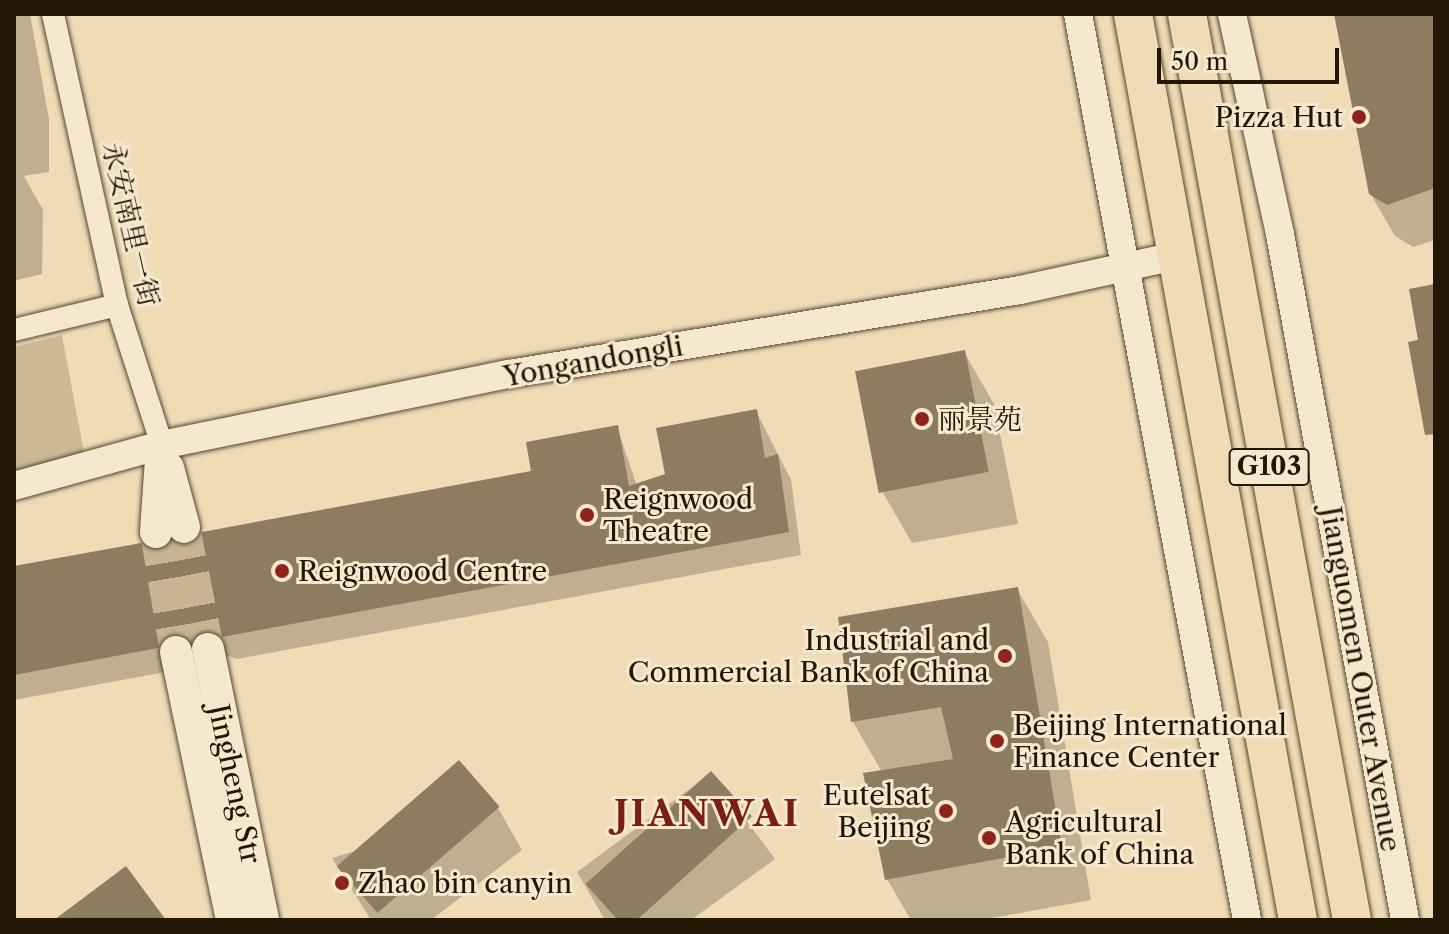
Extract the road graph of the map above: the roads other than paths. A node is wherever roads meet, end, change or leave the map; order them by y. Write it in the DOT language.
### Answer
graph roads {
  1 [pos="53,14"];
  2 [pos="1078,14"];
  3 [pos="1133,14"];
  4 [pos="1187,14"];
  5 [pos="1232,14"];
  6 [pos="1176,256"];
  7 [pos="1127,268"];
  8 [pos="117,305"];
  9 [pos="14,330"];
  10 [pos="162,445"];
  11 [pos="14,486"];
  12 [pos="170,530"];
  13 [pos="208,649"];
  14 [pos="176,652"];
  15 [pos="1353,916"];
  16 [pos="232,920"];
  17 [pos="263,920"];
  18 [pos="1247,920"];
  19 [pos="1298,920"];
  20 [pos="1405,920"];
  1 -- 8 [label="street, 永安南里一街"];
  2 -- 7 [label="street"];
  3 -- 6 [label="highway, G103"];
  4 -- 15 [label="highway, Jianguomen Outer Avenue / G103"];
  5 -- 20 [label="street, Jianguomen Outer Avenue"];
  6 -- 7 [label="street, Yongandongli"];
  6 -- 19 [label="highway, G103"];
  7 -- 10 [label="street, Yongandongli"];
  7 -- 18 [label="street"];
  8 -- 9 [label="street"];
  8 -- 10 [label="street, 永安南里一街"];
  10 -- 11 [label="street, Yongandongli"];
  10 -- 12 [label="main road"];
  13 -- 17 [label="main road, Jingheng Str"];
  14 -- 16 [label="main road, Jingheng Str"];
}
